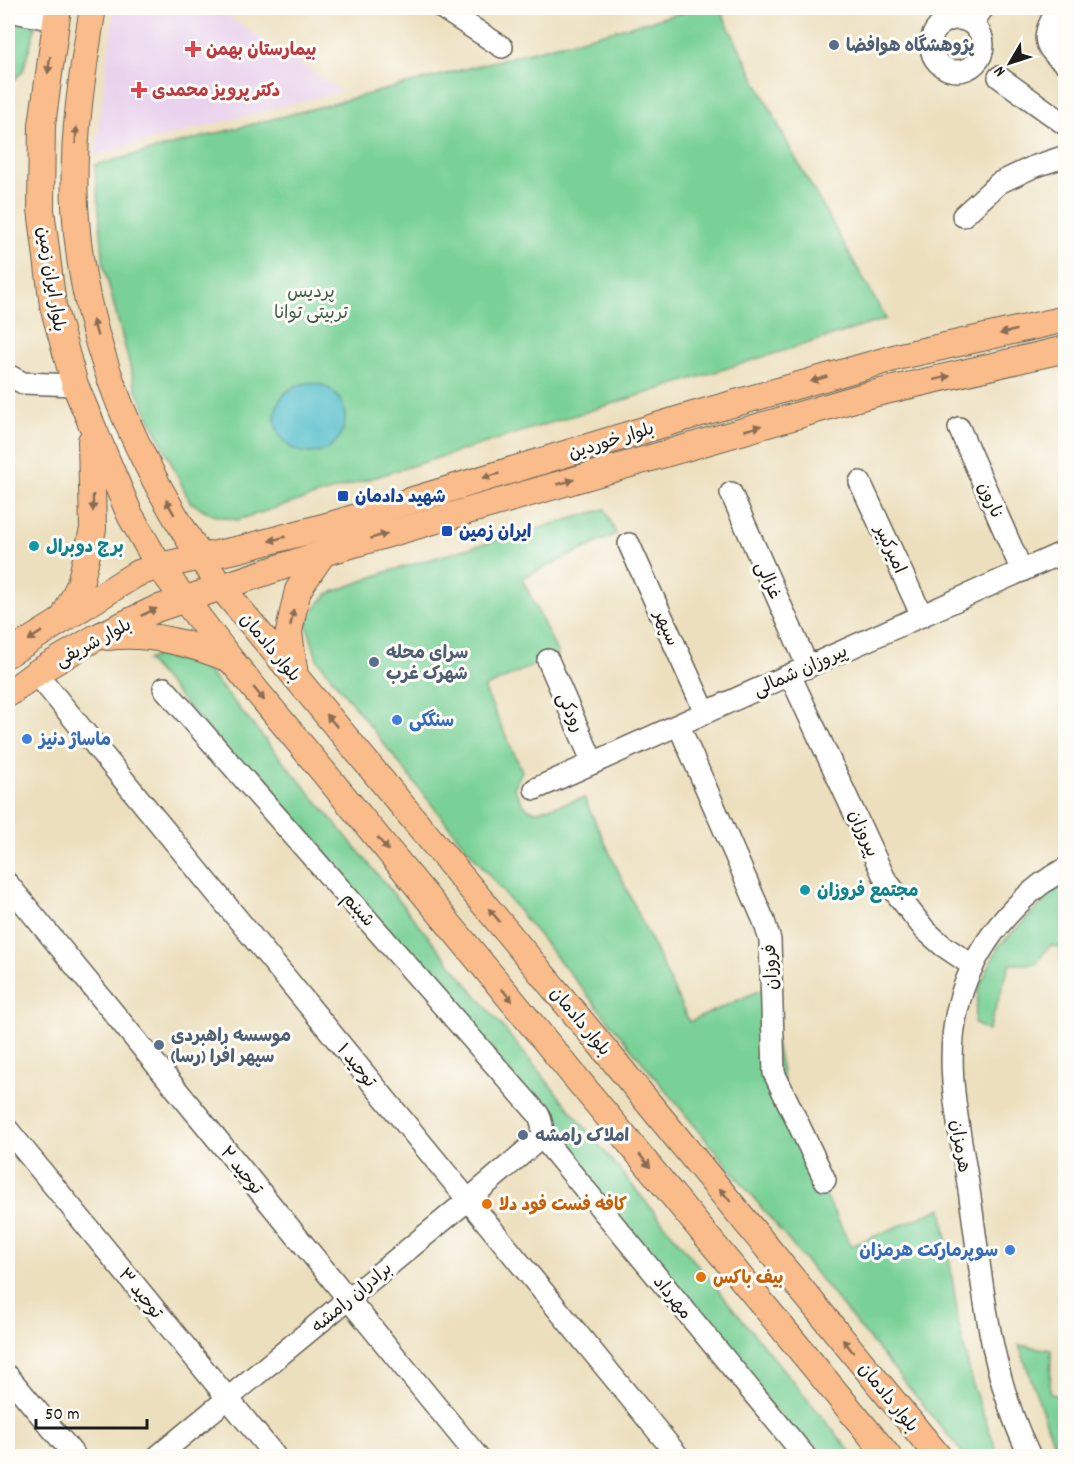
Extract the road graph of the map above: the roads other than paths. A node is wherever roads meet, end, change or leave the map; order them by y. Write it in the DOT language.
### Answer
graph roads {
  1 [pos="93,8"];
  2 [pos="442,8"];
  3 [pos="1058,8"];
  4 [pos="8,11"];
  5 [pos="57,14"];
  6 [pos="502,47"];
  7 [pos="1065,64"];
  8 [pos="999,77"];
  9 [pos="1065,124"];
  10 [pos="1065,156"];
  11 [pos="963,216"];
  12 [pos="1065,319"];
  13 [pos="1065,349"];
  14 [pos="8,375"];
  15 [pos="75,385"];
  16 [pos="90,423"];
  17 [pos="959,428"];
  18 [pos="860,483"];
  19 [pos="731,493"];
  20 [pos="628,544"];
  21 [pos="1065,551"];
  22 [pos="323,553"];
  23 [pos="200,557"];
  24 [pos="159,566"];
  25 [pos="1022,571"];
  26 [pos="221,587"];
  27 [pos="183,599"];
  28 [pos="922,616"];
  29 [pos="64,617"];
  30 [pos="95,638"];
  31 [pos="8,654"];
  32 [pos="231,660"];
  33 [pos="548,660"];
  34 [pos="799,671"];
  35 [pos="36,673"];
  36 [pos="295,676"];
  37 [pos="164,688"];
  38 [pos="8,694"];
  39 [pos="705,712"];
  40 [pos="679,726"];
  41 [pos="593,763"];
  42 [pos="535,789"];
  43 [pos="1065,868"];
  44 [pos="8,884"];
  45 [pos="973,966"];
  46 [pos="556,990"];
  47 [pos="529,1020"];
  48 [pos="605,1050"];
  49 [pos="571,1071"];
  50 [pos="8,1130"];
  51 [pos="543,1136"];
  52 [pos="825,1180"];
  53 [pos="468,1200"];
  54 [pos="348,1299"];
  55 [pos="8,1376"];
  56 [pos="228,1399"];
  57 [pos="75,1456"];
  58 [pos="158,1456"];
  59 [pos="275,1456"];
  60 [pos="477,1456"];
  61 [pos="678,1456"];
  62 [pos="805,1456"];
  63 [pos="888,1456"];
  64 [pos="938,1456"];
  65 [pos="1030,1456"];
  23 -- 1 [label="main road, بلوار ایران زمین, one-way"];
  2 -- 6 [label="street"];
  3 -- 7 [label="street"];
  4 -- 5 [label="street"];
  5 -- 15 [label="main road, بلوار ایران زمین, one-way"];
  8 -- 9 [label="street"];
  10 -- 11 [label="street"];
  12 -- 23 [label="main road, بلوار خوردین, one-way"];
  22 -- 13 [label="main road, بلوار خوردین, one-way"];
  14 -- 15 [label="street"];
  15 -- 16 [label="main road, بلوار ایران زمین"];
  16 -- 24 [label="main road, بلوار ایران زمین"];
  16 -- 29 [label="main road, one-way"];
  17 -- 25 [label="street, نارون"];
  18 -- 28 [label="street, امیرکبیر"];
  19 -- 34 [label="street, غزالی"];
  20 -- 39 [label="street, سپهر"];
  21 -- 25 [label="street, پیروزان شمالی"];
  22 -- 26 [label="main road, بلوار خوردین"];
  36 -- 22 [label="main road, one-way"];
  23 -- 24 [label="main road, بلوار خوردین"];
  23 -- 26 [label="main road, بلوار ایران زمین"];
  24 -- 27 [label="main road, بلوار ایران زمین"];
  24 -- 29 [label="main road, بلوار شریفی"];
  25 -- 28 [label="street, پیروزان شمالی"];
  26 -- 27 [label="main road, بلوار خوردین"];
  26 -- 36 [label="main road, بلوار دادمان"];
  30 -- 27 [label="main road, بلوار شریفی, one-way"];
  27 -- 32 [label="main road"];
  28 -- 34 [label="street, پیروزان شمالی"];
  29 -- 31 [label="main road, بلوار شریفی, one-way"];
  30 -- 32 [label="main road"];
  30 -- 35 [label="main road, بلوار شریفی"];
  32 -- 47 [label="main road, one-way"];
  33 -- 41 [label="street, رودکی"];
  34 -- 39 [label="street, پیروزان شمالی"];
  34 -- 45 [label="street, پیروزان"];
  35 -- 38 [label="main road, بلوار شریفی"];
  35 -- 53 [label="street, توحید ۱"];
  46 -- 36 [label="main road, بلوار دادمان, one-way"];
  37 -- 51 [label="street, شبنم"];
  39 -- 40 [label="street, پیروزان شمالی"];
  40 -- 41 [label="street, پیروزان شمالی"];
  40 -- 52 [label="street, فروزان"];
  41 -- 42 [label="street, پیروزان شمالی"];
  43 -- 45 [label="street, هرمزان"];
  44 -- 54 [label="street, توحید ۲"];
  45 -- 65 [label="street, هرمزان"];
  46 -- 47 [label="main road"];
  46 -- 48 [label="main road, بلوار دادمان"];
  47 -- 49 [label="main road"];
  48 -- 49 [label="main road"];
  64 -- 48 [label="main road, بلوار دادمان, one-way"];
  49 -- 63 [label="main road, one-way"];
  50 -- 56 [label="street, توحید ۳"];
  51 -- 53 [label="street, برادران رامشه"];
  51 -- 62 [label="street, مهرداد"];
  53 -- 54 [label="street, برادران رامشه"];
  53 -- 61 [label="street, توحید ۱"];
  54 -- 56 [label="street, برادران رامشه"];
  54 -- 60 [label="street, توحید ۲"];
  55 -- 57 [label="street"];
  56 -- 58 [label="street, برادران رامشه"];
  56 -- 59 [label="street, توحید ۳"];
}
